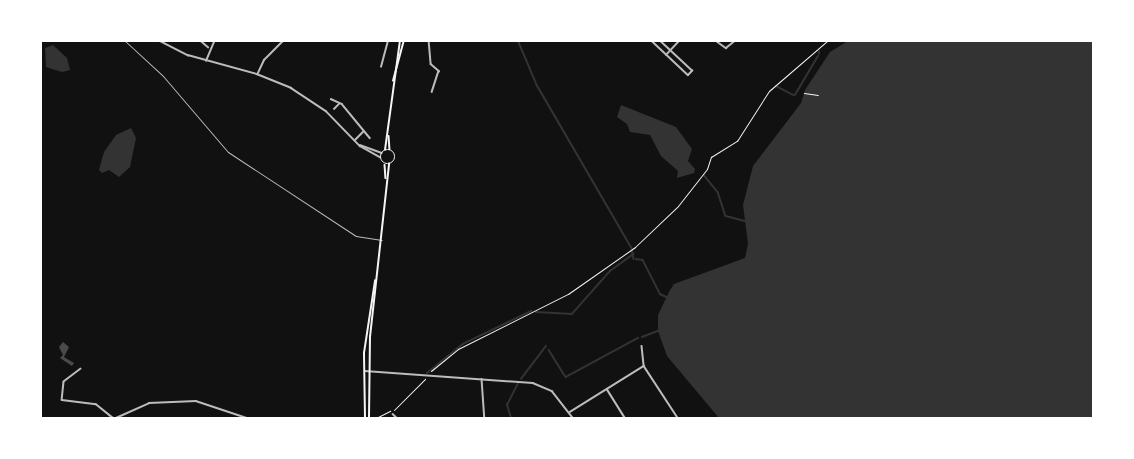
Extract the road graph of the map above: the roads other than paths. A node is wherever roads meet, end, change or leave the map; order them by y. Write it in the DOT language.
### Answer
graph roads {
  1 [pos="124,40"];
  2 [pos="200,40"];
  3 [pos="215,40"];
  4 [pos="284,40"];
  5 [pos="388,40"];
  6 [pos="400,40"];
  7 [pos="404,40"];
  8 [pos="429,40"];
  9 [pos="651,40"];
  10 [pos="659,40"];
  11 [pos="680,40"];
  12 [pos="715,40"];
  13 [pos="736,40"];
  14 [pos="160,41"];
  15 [pos="209,47"];
  16 [pos="670,51"];
  17 [pos="666,55"];
  18 [pos="206,61"];
  19 [pos="381,67"];
  20 [pos="258,74"];
  21 [pos="392,85"];
  22 [pos="432,92"];
  23 [pos="331,99"];
  24 [pos="340,103"];
  25 [pos="334,109"];
  26 [pos="363,132"];
  27 [pos="389,134"];
  28 [pos="370,138"];
  29 [pos="354,141"];
  30 [pos="359,144"];
  31 [pos="386,150"];
  32 [pos="390,150"];
  33 [pos="382,153"];
  34 [pos="380,157"];
  35 [pos="385,164"];
  36 [pos="389,164"];
  37 [pos="386,180"];
  38 [pos="382,240"];
  39 [pos="377,274"];
  40 [pos="642,346"];
  41 [pos="644,366"];
  42 [pos="81,369"];
  43 [pos="364,371"];
  44 [pos="368,372"];
  45 [pos="482,378"];
  46 [pos="607,389"];
  47 [pos="569,412"];
  48 [pos="393,414"];
  49 [pos="114,418"];
  50 [pos="247,418"];
  51 [pos="365,418"];
  52 [pos="369,418"];
  53 [pos="397,418"];
  54 [pos="485,418"];
  55 [pos="573,418"];
  56 [pos="625,418"];
  57 [pos="678,418"];
  1 -- 38 [label="lane"];
  2 -- 15 [label="street"];
  3 -- 15 [label="street"];
  4 -- 20 [label="street"];
  5 -- 19 [label="street"];
  6 -- 21 [label="main road"];
  7 -- 21 [label="main road"];
  8 -- 22 [label="street"];
  9 -- 17 [label="street"];
  10 -- 16 [label="street"];
  11 -- 16 [label="street"];
  12 -- 13 [label="street"];
  14 -- 18 [label="street"];
  15 -- 18 [label="street"];
  16 -- 17 [label="street"];
  16 -- 17 [label="street"];
  18 -- 20 [label="street"];
  20 -- 29 [label="street"];
  21 -- 27 [label="main road"];
  23 -- 24 [label="street"];
  24 -- 25 [label="street"];
  24 -- 26 [label="street"];
  26 -- 28 [label="street"];
  26 -- 29 [label="street"];
  27 -- 31 [label="main road"];
  27 -- 32 [label="main road"];
  29 -- 30 [label="street"];
  30 -- 33 [label="street"];
  30 -- 34 [label="street"];
  31 -- 32 [label="main road"];
  31 -- 33 [label="main road"];
  32 -- 36 [label="main road"];
  33 -- 34 [label="main road"];
  34 -- 35 [label="main road"];
  35 -- 36 [label="main road"];
  35 -- 37 [label="main road"];
  36 -- 37 [label="main road"];
  37 -- 38 [label="main road"];
  38 -- 39 [label="main road"];
  39 -- 43 [label="main road"];
  39 -- 44 [label="main road"];
  40 -- 41 [label="street"];
  41 -- 46 [label="street"];
  41 -- 57 [label="street"];
  42 -- 49 [label="street"];
  43 -- 44 [label="street"];
  43 -- 51 [label="main road"];
  44 -- 45 [label="street"];
  44 -- 52 [label="main road"];
  45 -- 47 [label="street"];
  45 -- 54 [label="street"];
  46 -- 47 [label="street"];
  46 -- 56 [label="street"];
  47 -- 55 [label="street"];
  48 -- 53 [label="street"];
  49 -- 50 [label="street"];
}
